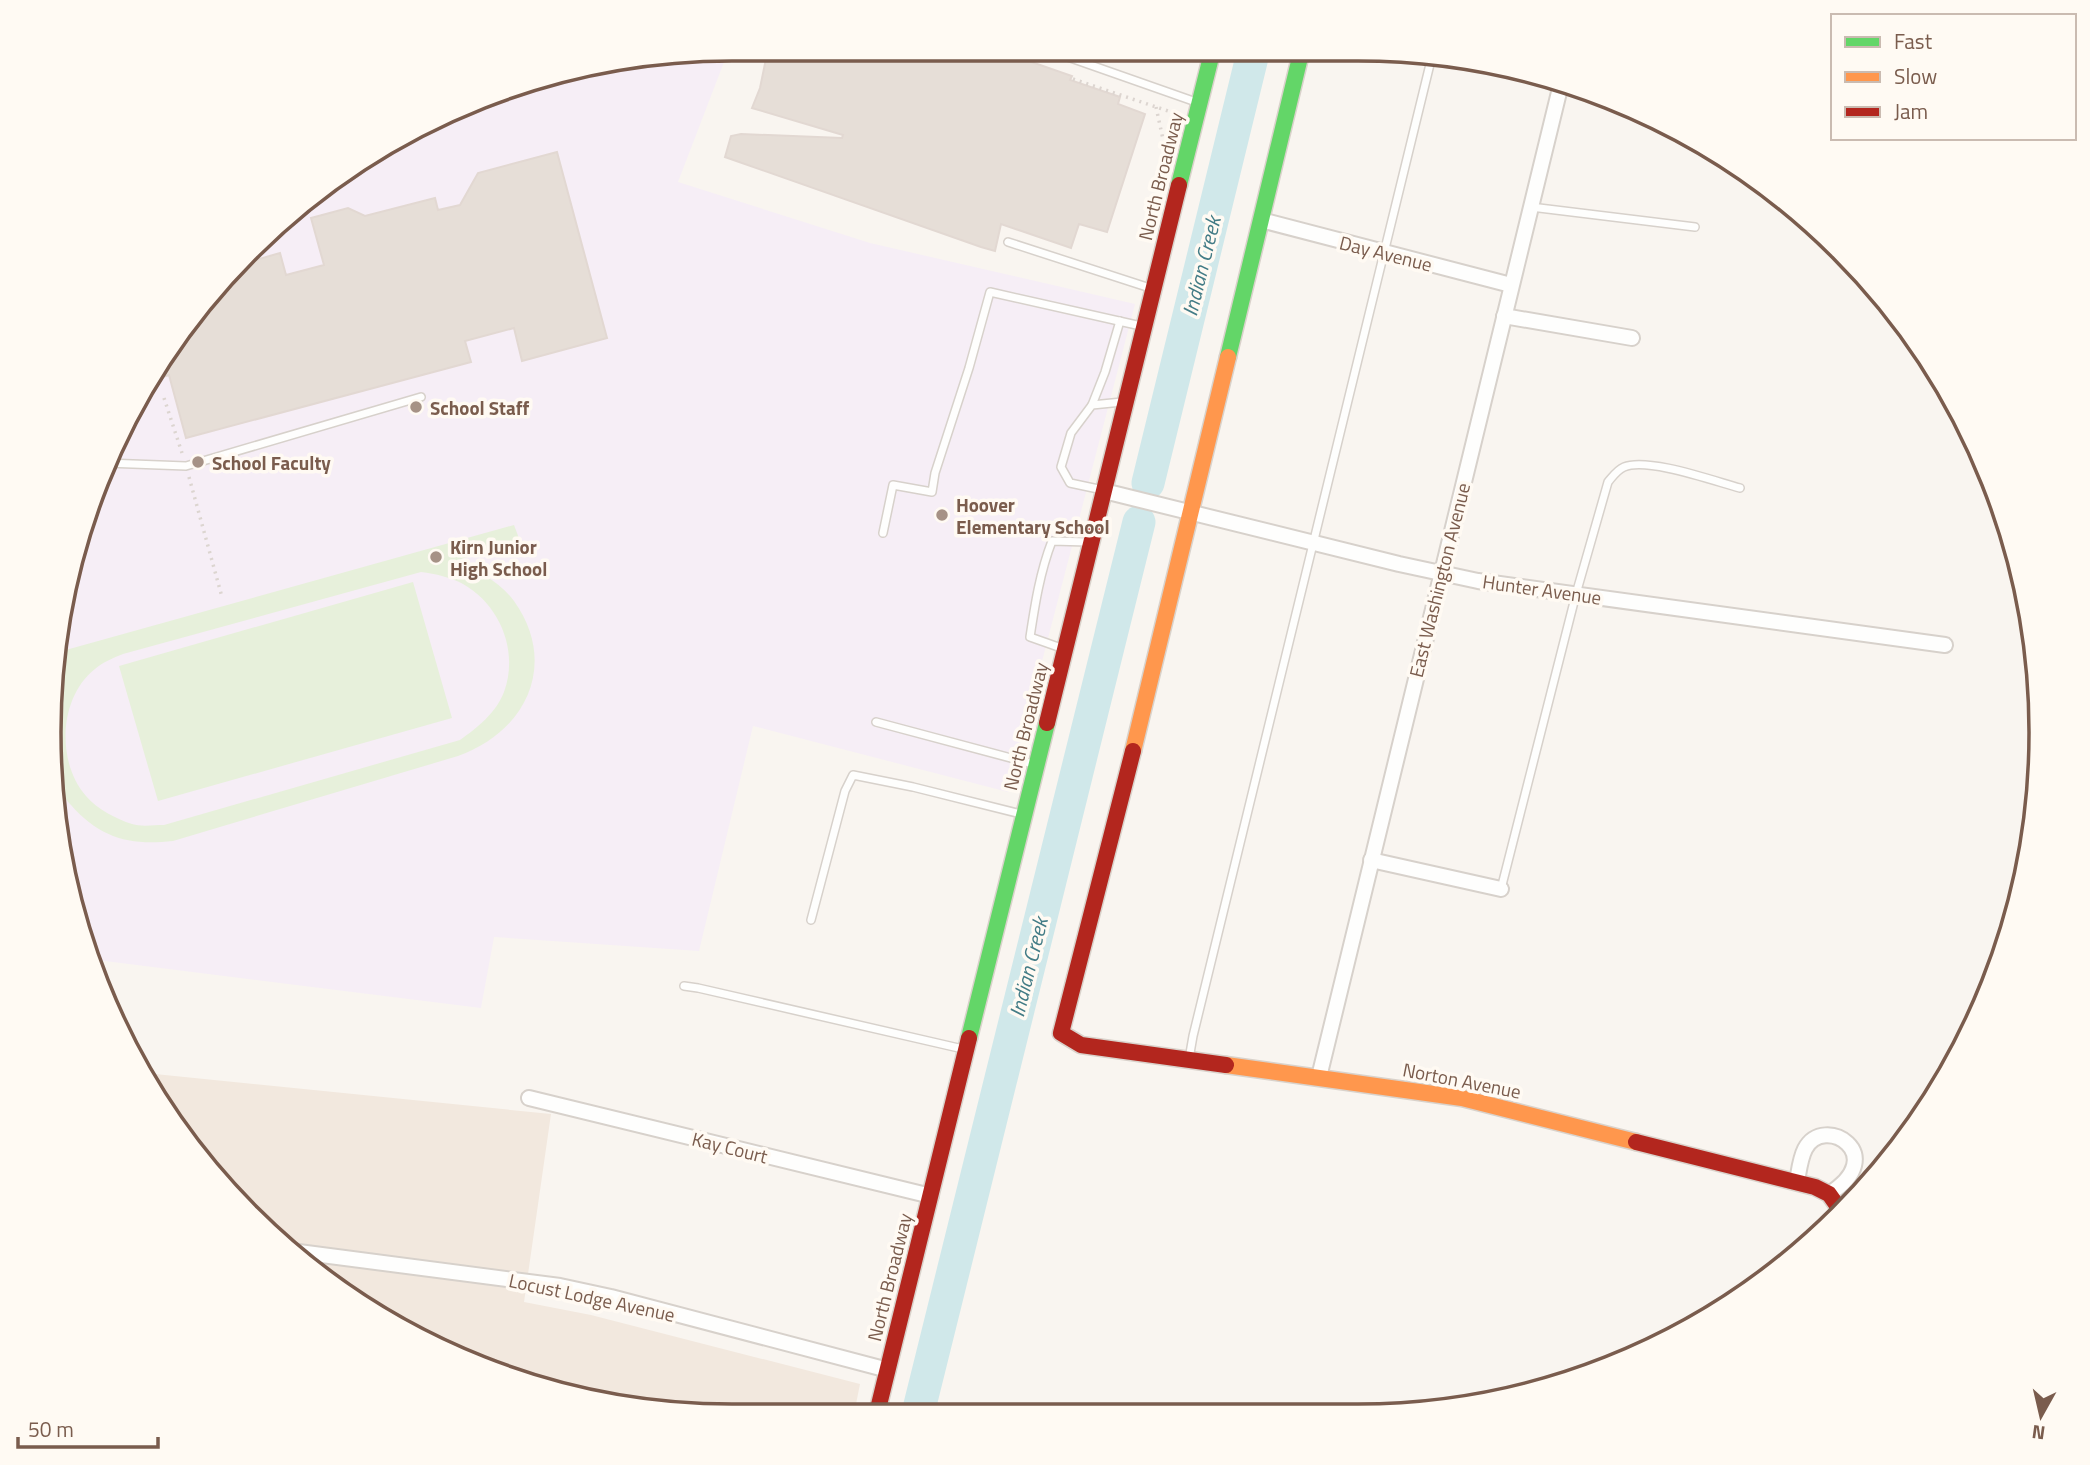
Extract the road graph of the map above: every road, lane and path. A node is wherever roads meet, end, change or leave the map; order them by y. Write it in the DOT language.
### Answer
graph roads {
  1 [pos="1079,61"];
  2 [pos="1210,61"];
  3 [pos="1299,61"];
  4 [pos="1430,66"];
  5 [pos="1073,79"];
  6 [pos="1560,93"];
  7 [pos="1200,103"];
  8 [pos="1156,107"];
  9 [pos="1177,114"];
  10 [pos="1167,155"];
  11 [pos="1531,207"];
  12 [pos="1261,220"];
  13 [pos="1695,227"];
  14 [pos="1008,242"];
  15 [pos="1385,252"];
  16 [pos="1511,285"];
  17 [pos="1154,290"];
  18 [pos="1504,316"];
  19 [pos="1120,321"];
  20 [pos="1145,327"];
  21 [pos="1632,338"];
  22 [pos="421,397"];
  23 [pos="164,398"];
  24 [pos="1126,402"];
  25 [pos="1092,405"];
  26 [pos="118,463"];
  27 [pos="186,466"];
  28 [pos="1740,488"];
  29 [pos="1104,491"];
  30 [pos="1191,512"];
  31 [pos="883,533"];
  32 [pos="1092,542"];
  33 [pos="1314,542"];
  34 [pos="1441,573"];
  35 [pos="1576,594"];
  36 [pos="222,597"];
  37 [pos="1945,645"];
  38 [pos="1065,650"];
  39 [pos="876,722"];
  40 [pos="1037,765"];
  41 [pos="1025,815"];
  42 [pos="1371,860"];
  43 [pos="1501,889"];
  44 [pos="811,920"];
  45 [pos="684,986"];
  46 [pos="967,1050"];
  47 [pos="1189,1059"];
  48 [pos="1319,1077"];
  49 [pos="529,1098"];
  50 [pos="1797,1181"];
  51 [pos="1829,1194"];
  52 [pos="931,1196"];
  53 [pos="1835,1203"];
  54 [pos="310,1253"];
  55 [pos="888,1370"];
  56 [pos="879,1404"];
  1 -- 7 [label="lane"];
  2 -- 7 [label="street, North Broadway"];
  3 -- 12 [label="street"];
  4 -- 15 [label="lane"];
  5 -- 8 [label="path"];
  6 -- 11 [label="street, East Washington Avenue"];
  7 -- 17 [label="street, North Broadway"];
  8 -- 9 [label="path"];
  8 -- 10 [label="path"];
  11 -- 13 [label="lane"];
  11 -- 16 [label="street, East Washington Avenue"];
  12 -- 15 [label="street, Day Avenue"];
  12 -- 30 [label="street"];
  14 -- 17 [label="lane"];
  15 -- 16 [label="street, Day Avenue"];
  15 -- 33 [label="lane"];
  16 -- 18 [label="street, East Washington Avenue"];
  17 -- 20 [label="street, North Broadway"];
  18 -- 21 [label="street"];
  18 -- 34 [label="street, East Washington Avenue"];
  19 -- 20 [label="lane"];
  19 -- 25 [label="lane"];
  19 -- 31 [label="lane"];
  20 -- 24 [label="street, North Broadway"];
  22 -- 27 [label="lane"];
  23 -- 27 [label="path"];
  24 -- 25 [label="lane"];
  24 -- 29 [label="street, North Broadway"];
  25 -- 29 [label="lane"];
  26 -- 27 [label="lane"];
  27 -- 36 [label="path"];
  28 -- 35 [label="lane"];
  29 -- 30 [label="street, Hunter Avenue"];
  29 -- 32 [label="street, North Broadway"];
  30 -- 33 [label="street, Hunter Avenue"];
  30 -- 47 [label="street, Norton Avenue"];
  32 -- 38 [label="street, North Broadway"];
  32 -- 38 [label="lane"];
  33 -- 34 [label="street, Hunter Avenue"];
  33 -- 47 [label="lane"];
  34 -- 35 [label="street, Hunter Avenue"];
  34 -- 42 [label="street, East Washington Avenue"];
  35 -- 37 [label="street, Hunter Avenue"];
  35 -- 43 [label="lane"];
  38 -- 40 [label="street, North Broadway"];
  39 -- 40 [label="lane"];
  40 -- 41 [label="street, North Broadway"];
  41 -- 44 [label="lane"];
  41 -- 46 [label="street, North Broadway"];
  42 -- 43 [label="street"];
  42 -- 48 [label="street, East Washington Avenue"];
  45 -- 46 [label="lane"];
  46 -- 52 [label="street, North Broadway"];
  47 -- 48 [label="street, Norton Avenue"];
  48 -- 50 [label="street, Norton Avenue"];
  49 -- 52 [label="street, Kay Court"];
  50 -- 51 [label="street, Norton Avenue"];
  50 -- 51 [label="street"];
  51 -- 53 [label="street"];
  52 -- 55 [label="street, North Broadway"];
  54 -- 55 [label="street, Locust Lodge Avenue"];
  55 -- 56 [label="street, North Broadway"];
}
